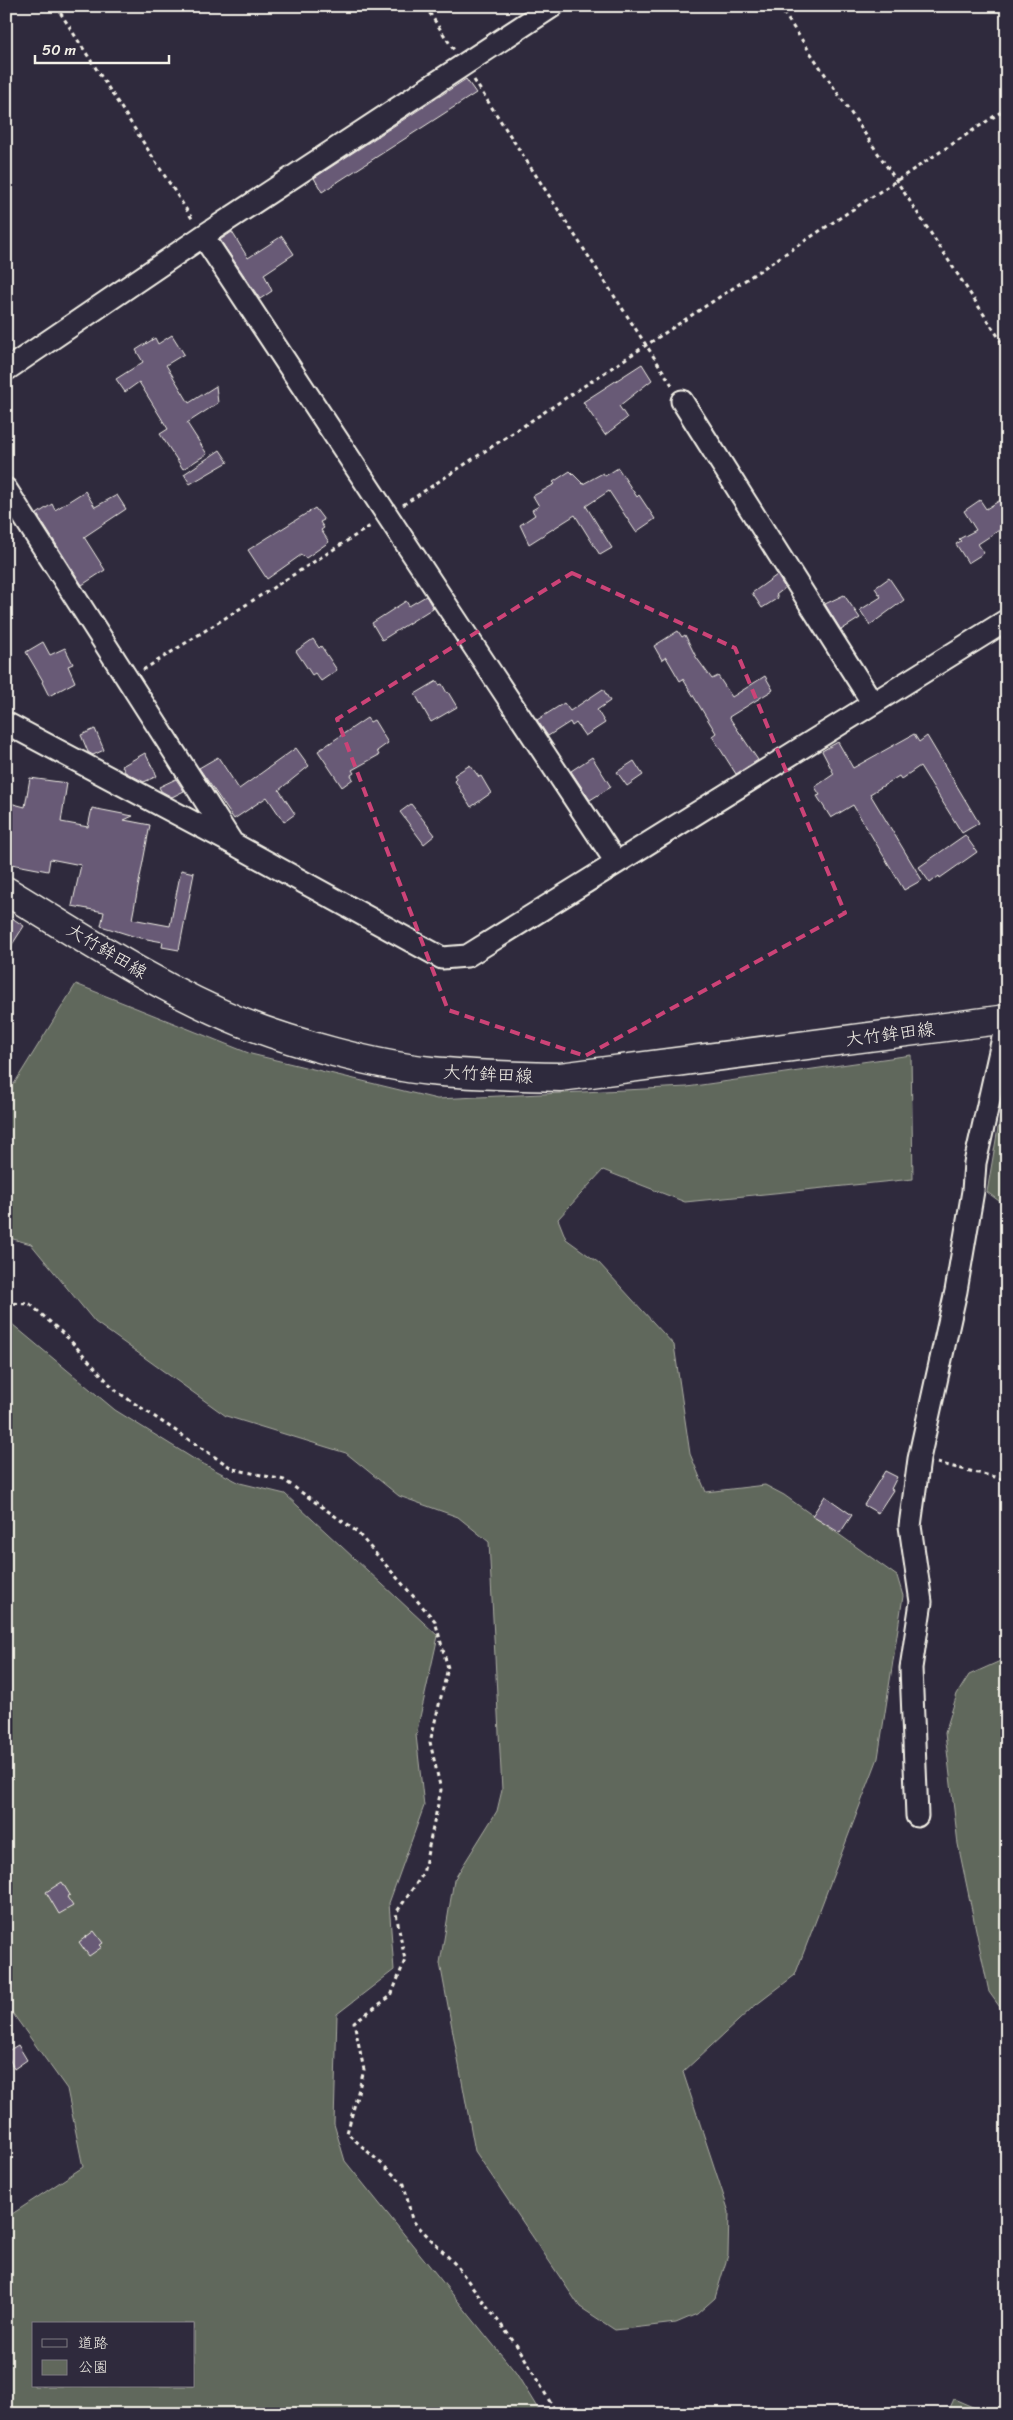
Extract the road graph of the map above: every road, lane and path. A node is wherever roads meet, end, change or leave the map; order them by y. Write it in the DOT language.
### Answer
graph roads {
  1 [pos="56,6"];
  2 [pos="425,6"];
  3 [pos="553,6"];
  4 [pos="779,6"];
  5 [pos="464,65"];
  6 [pos="1007,108"];
  7 [pos="896,180"];
  8 [pos="203,236"];
  9 [pos="646,345"];
  10 [pos="1007,350"];
  11 [pos="6,370"];
  12 [pos="682,401"];
  13 [pos="6,489"];
  14 [pos="387,516"];
  15 [pos="1007,620"];
  16 [pos="128,679"];
  17 [pos="872,702"];
  18 [pos="6,724"];
  19 [pos="232,843"];
  20 [pos="616,862"];
  21 [pos="6,890"];
  22 [pos="1007,1020"];
  23 [pos="6,1303"];
  24 [pos="919,1459"];
  25 [pos="1007,1480"];
  26 [pos="917,1816"];
  27 [pos="557,2414"];
  1 -- 8 [label="path"];
  2 -- 5 [label="path"];
  3 -- 5 [label="street"];
  4 -- 7 [label="path"];
  5 -- 8 [label="street"];
  5 -- 9 [label="path"];
  6 -- 7 [label="path"];
  7 -- 9 [label="path"];
  7 -- 10 [label="path"];
  8 -- 11 [label="street"];
  8 -- 14 [label="street"];
  9 -- 12 [label="path"];
  9 -- 14 [label="path"];
  12 -- 17 [label="street"];
  13 -- 16 [label="street"];
  14 -- 16 [label="path"];
  14 -- 20 [label="street"];
  15 -- 17 [label="street"];
  16 -- 19 [label="street"];
  17 -- 20 [label="street"];
  18 -- 19 [label="street"];
  19 -- 20 [label="street"];
  21 -- 22 [label="main road, 大竹鉾田線"];
  22 -- 24 [label="street"];
  23 -- 27 [label="path"];
  24 -- 25 [label="path"];
  24 -- 26 [label="street"];
}
